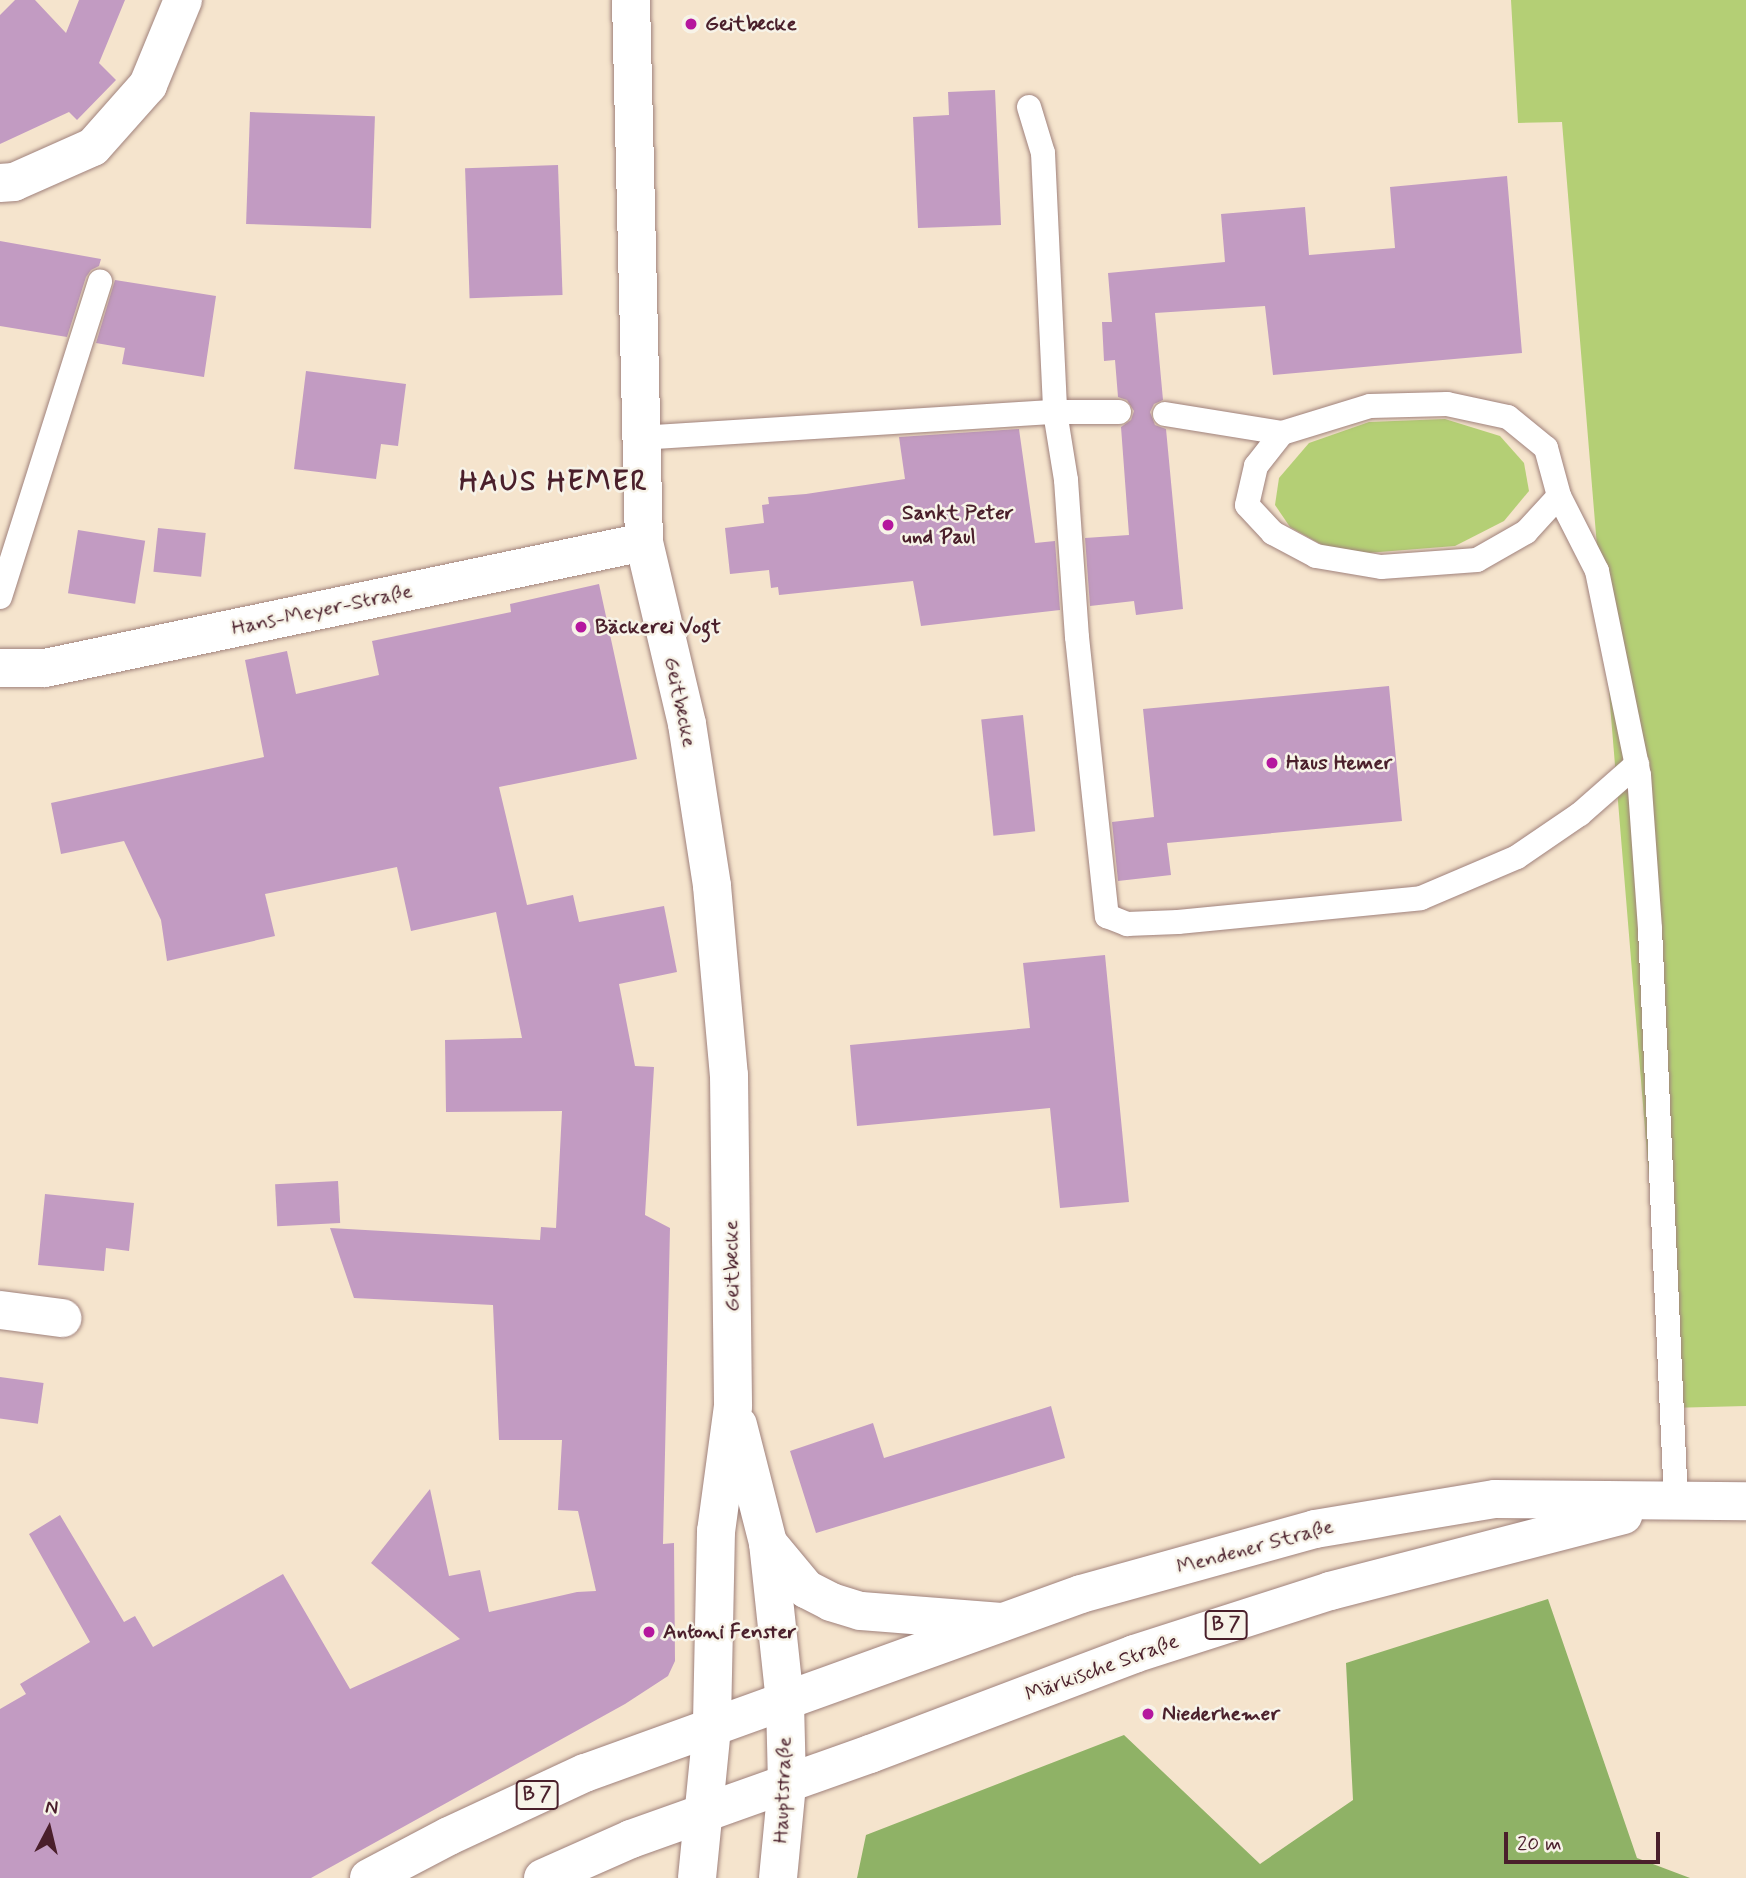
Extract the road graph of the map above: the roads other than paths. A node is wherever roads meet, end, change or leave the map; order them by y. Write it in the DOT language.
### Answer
graph roads {
  1 [pos="183,0"];
  2 [pos="631,0"];
  3 [pos="1029,107"];
  4 [pos="0,183"];
  5 [pos="100,281"];
  6 [pos="1055,412"];
  7 [pos="1119,412"];
  8 [pos="1165,414"];
  9 [pos="1282,433"];
  10 [pos="639,438"];
  11 [pos="1559,496"];
  12 [pos="644,542"];
  13 [pos="0,597"];
  14 [pos="0,668"];
  15 [pos="1637,764"];
  16 [pos="0,1310"];
  17 [pos="62,1318"];
  18 [pos="733,1406"];
  19 [pos="1746,1501"];
  20 [pos="1676,1502"];
  21 [pos="768,1543"];
  22 [pos="1002,1622"];
  23 [pos="785,1702"];
  24 [pos="712,1728"];
  25 [pos="787,1784"];
  26 [pos="705,1812"];
  27 [pos="369,1878"];
  28 [pos="543,1878"];
  29 [pos="698,1878"];
  30 [pos="778,1878"];
  1 -- 4 [label="street"];
  2 -- 10 [label="street, Geitbecke"];
  3 -- 6 [label="lane"];
  5 -- 13 [label="lane"];
  6 -- 7 [label="lane"];
  6 -- 10 [label="lane"];
  6 -- 15 [label="lane"];
  8 -- 9 [label="lane"];
  9 -- 11 [label="lane"];
  9 -- 11 [label="lane"];
  10 -- 12 [label="street, Geitbecke"];
  11 -- 15 [label="lane"];
  12 -- 14 [label="street, Hans-Meyer-Straße"];
  12 -- 18 [label="street, Geitbecke"];
  15 -- 20 [label="lane"];
  16 -- 17 [label="street"];
  18 -- 21 [label="street, Geitbecke"];
  18 -- 24 [label="street, Geitbecke"];
  19 -- 20 [label="street, Mendener Straße / B 7"];
  20 -- 22 [label="street, Mendener Straße / B 7"];
  20 -- 25 [label="street, Märkische Straße / B 7"];
  21 -- 22 [label="street"];
  21 -- 23 [label="street, Geitbecke"];
  22 -- 23 [label="street, Mendener Straße / B 7"];
  23 -- 24 [label="street, B 7"];
  23 -- 25 [label="street, Hauptstraße"];
  24 -- 26 [label="street"];
  24 -- 27 [label="street, B 7"];
  25 -- 26 [label="street, Märkische Straße / B 7"];
  25 -- 30 [label="street, Hauptstraße"];
  26 -- 28 [label="street, Märkische Straße / B 7"];
  26 -- 29 [label="street"];
}
